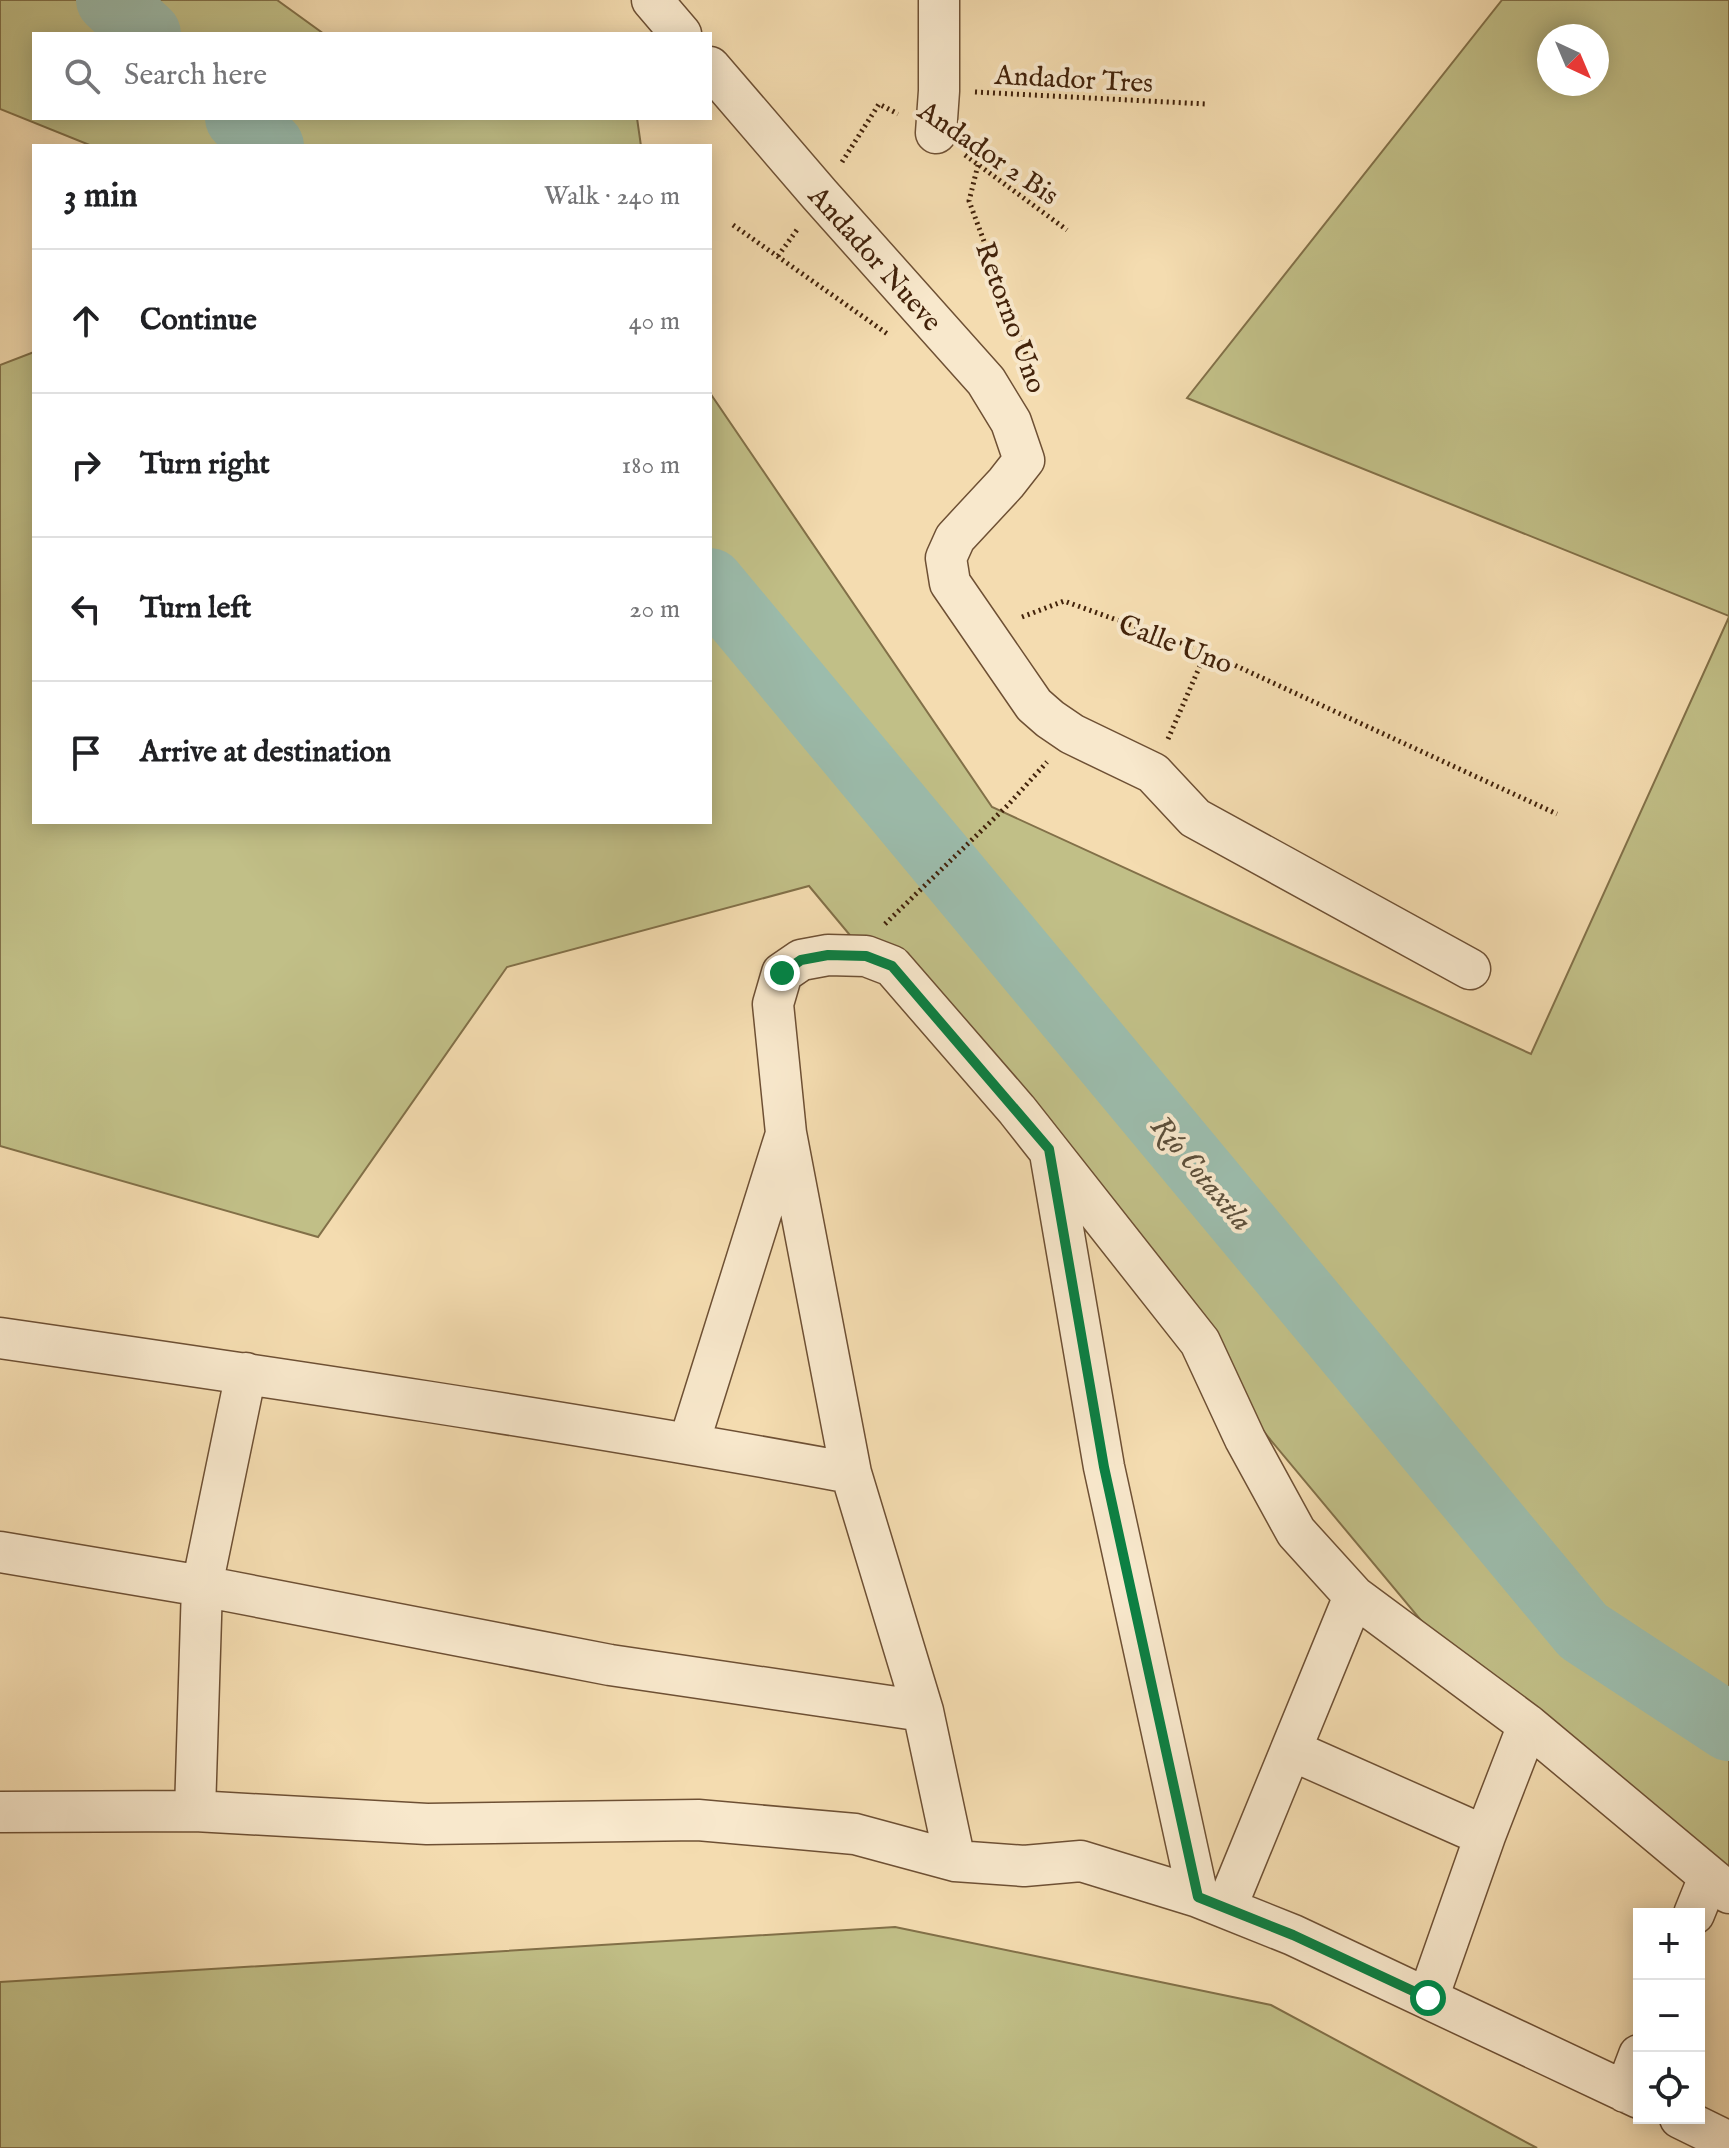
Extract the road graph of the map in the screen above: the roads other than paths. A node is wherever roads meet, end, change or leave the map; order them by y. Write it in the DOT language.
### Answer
graph roads {
  1 [pos="652,0"];
  2 [pos="939,0"];
  3 [pos="679,32"];
  4 [pos="712,69"];
  5 [pos="936,133"];
  6 [pos="1470,969"];
  7 [pos="786,1133"];
  8 [pos="1049,1149"];
  9 [pos="0,1338"];
  10 [pos="246,1373"];
  11 [pos="689,1443"];
  12 [pos="851,1473"];
  13 [pos="0,1552"];
  14 [pos="202,1586"];
  15 [pos="1354,1596"];
  16 [pos="923,1711"];
  17 [pos="1528,1725"];
  18 [pos="1291,1750"];
  19 [pos="195,1811"];
  20 [pos="0,1812"];
  21 [pos="1485,1836"];
  22 [pos="955,1861"];
  23 [pos="1719,1885"];
  24 [pos="1212,1902"];
  25 [pos="1699,1908"];
  26 [pos="1428,1998"];
  27 [pos="1632,2095"];
  28 [pos="1692,2124"];
  29 [pos="1729,2142"];
  1 -- 3 [label="street"];
  2 -- 5 [label="street"];
  4 -- 6 [label="street, Andador Nueve"];
  7 -- 8 [label="street"];
  7 -- 11 [label="street"];
  7 -- 12 [label="street"];
  8 -- 15 [label="street"];
  8 -- 24 [label="street"];
  9 -- 10 [label="street"];
  10 -- 11 [label="street"];
  10 -- 14 [label="street"];
  11 -- 12 [label="street"];
  12 -- 16 [label="street"];
  13 -- 14 [label="street"];
  14 -- 16 [label="street"];
  14 -- 19 [label="street"];
  15 -- 17 [label="street"];
  15 -- 18 [label="street"];
  16 -- 22 [label="street"];
  17 -- 21 [label="street"];
  17 -- 23 [label="street"];
  18 -- 21 [label="street"];
  18 -- 24 [label="street"];
  19 -- 20 [label="street"];
  19 -- 22 [label="street"];
  21 -- 26 [label="street"];
  22 -- 24 [label="street"];
  23 -- 25 [label="street"];
  24 -- 26 [label="street"];
  26 -- 27 [label="street"];
  28 -- 29 [label="street"];
}
